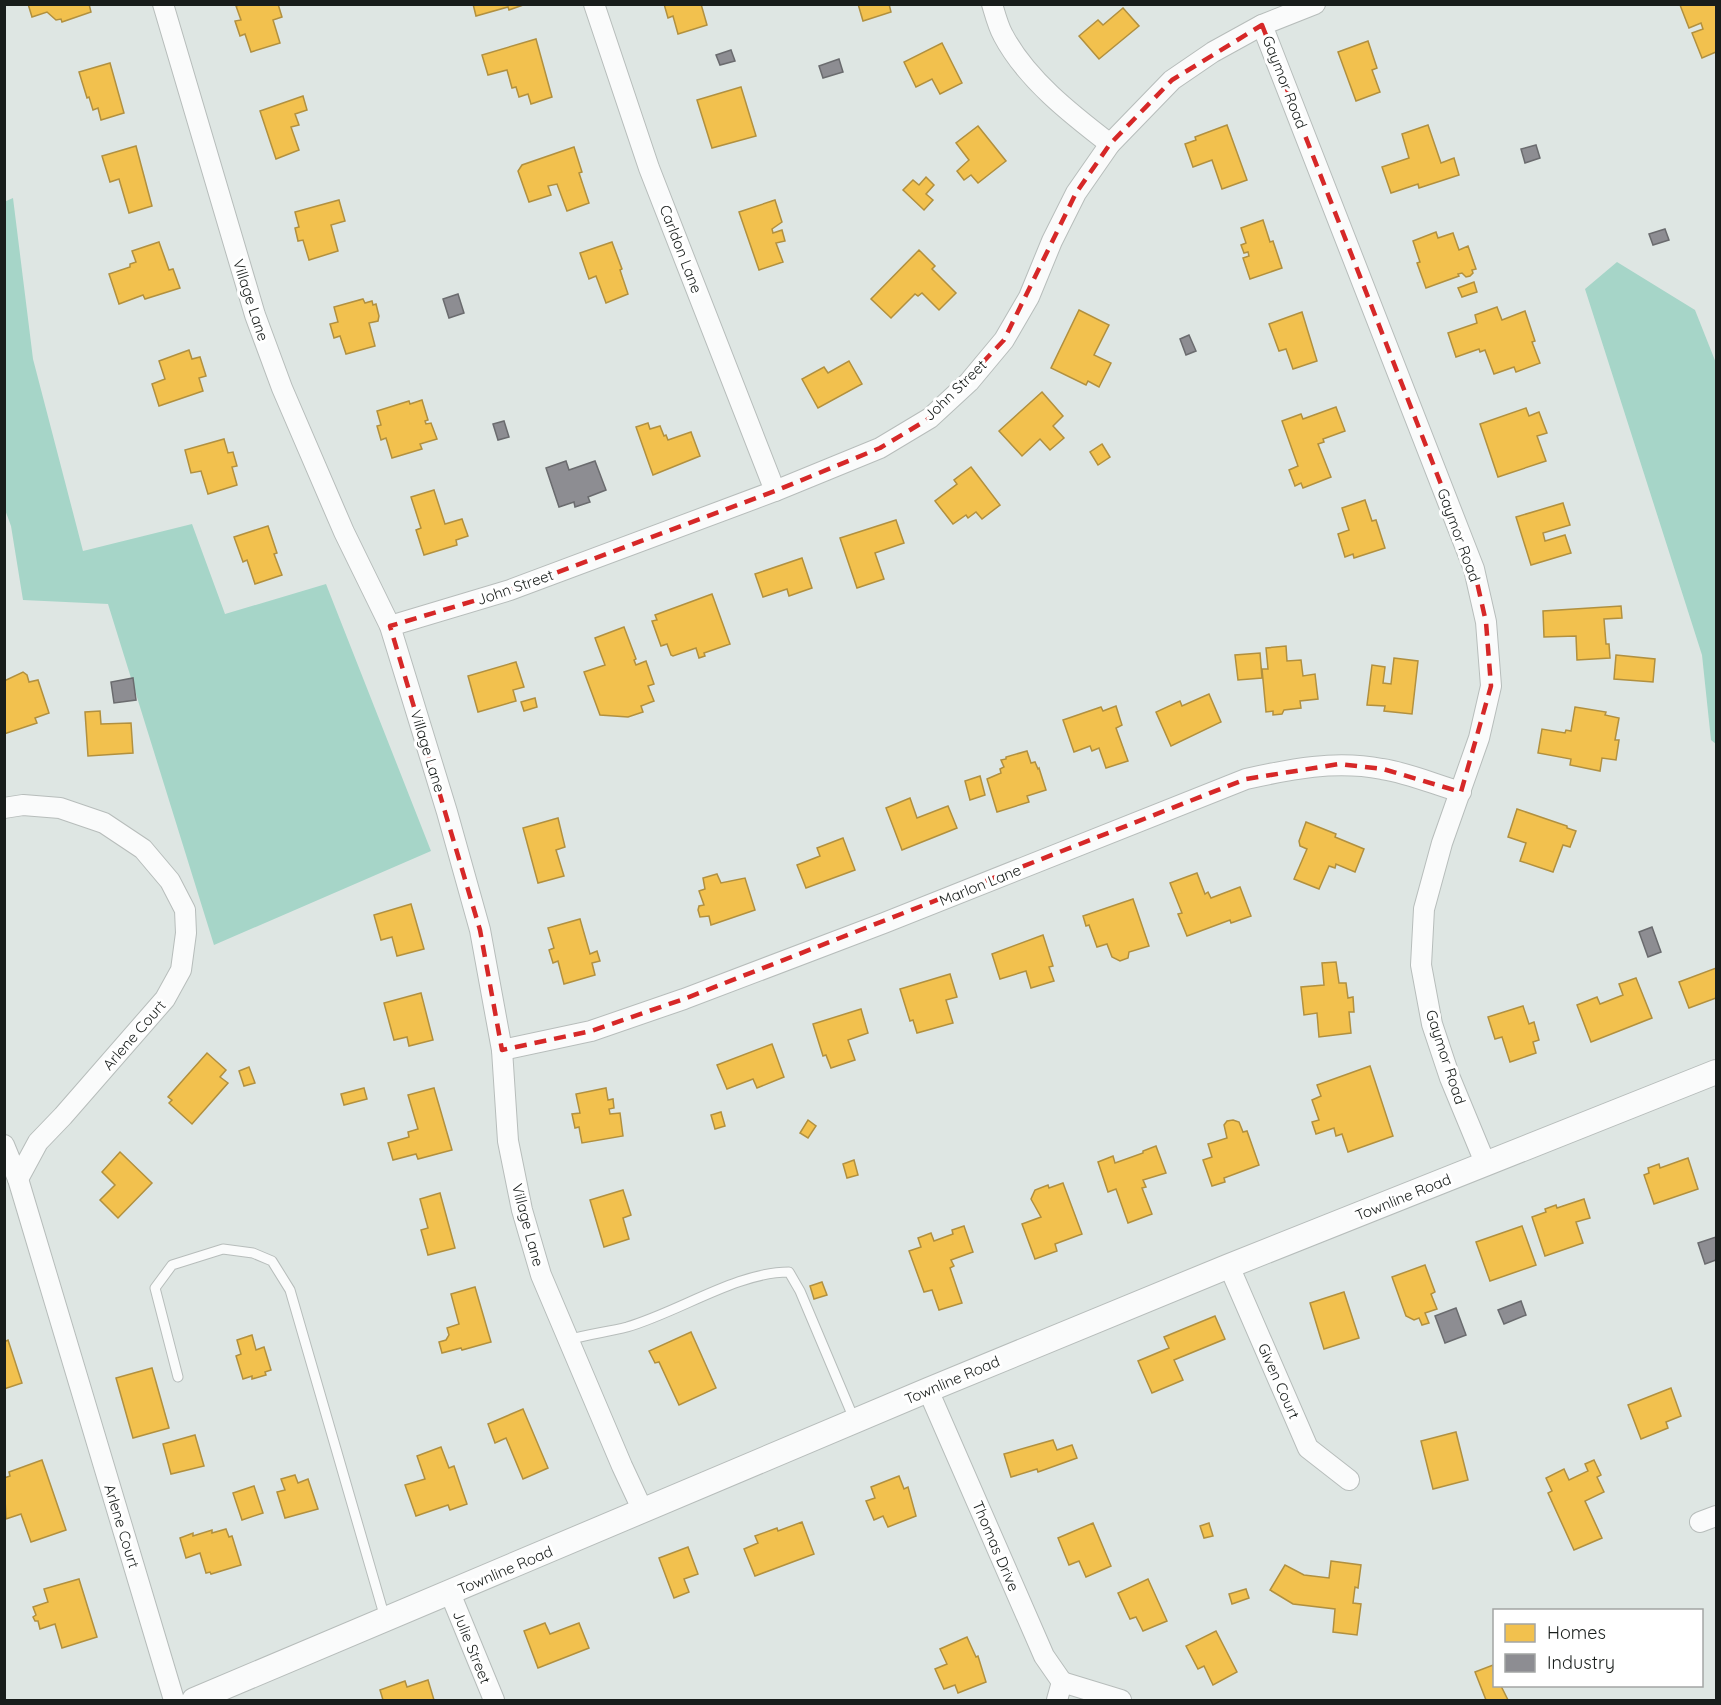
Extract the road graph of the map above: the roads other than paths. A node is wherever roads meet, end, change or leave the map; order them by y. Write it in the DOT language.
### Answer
graph roads {
  1 [pos="163,4"];
  2 [pos="594,4"];
  3 [pos="992,4"];
  4 [pos="1315,4"];
  5 [pos="1262,25"];
  6 [pos="1110,144"];
  7 [pos="775,491"];
  8 [pos="390,626"];
  9 [pos="1461,792"];
  10 [pos="4,808"];
  11 [pos="502,1050"];
  12 [pos="1716,1072"];
  13 [pos="4,1145"];
  14 [pos="1486,1165"];
  15 [pos="18,1179"];
  16 [pos="1229,1266"];
  17 [pos="568,1340"];
  18 [pos="178,1377"];
  19 [pos="928,1390"];
  20 [pos="855,1421"];
  21 [pos="1349,1480"];
  22 [pos="643,1511"];
  23 [pos="450,1593"];
  24 [pos="386,1620"];
  25 [pos="1059,1691"];
  26 [pos="174,1701"];
  27 [pos="194,1701"];
  28 [pos="494,1701"];
  29 [pos="1120,1701"];
  1 -- 8 [label="street, Village Lane"];
  2 -- 7 [label="street, Carldon Lane"];
  3 -- 6 [label="street"];
  4 -- 5 [label="street, John Street"];
  5 -- 6 [label="street, John Street"];
  5 -- 9 [label="street, Gaymor Road"];
  6 -- 7 [label="street, John Street"];
  7 -- 8 [label="street, John Street"];
  8 -- 11 [label="street, Village Lane"];
  9 -- 11 [label="street, Marlon Lane"];
  9 -- 14 [label="street, Gaymor Road"];
  10 -- 15 [label="street, Arlene Court"];
  11 -- 17 [label="street, Village Lane"];
  12 -- 14 [label="street, Townline Road"];
  13 -- 15 [label="street, Arlene Court"];
  14 -- 16 [label="street, Townline Road"];
  15 -- 26 [label="street, Arlene Court"];
  16 -- 19 [label="street, Townline Road"];
  16 -- 21 [label="street, Given Court"];
  17 -- 20 [label="lane"];
  17 -- 22 [label="street, Village Lane"];
  18 -- 24 [label="lane"];
  19 -- 20 [label="street, Townline Road"];
  19 -- 25 [label="street, Thomas Drive"];
  20 -- 22 [label="street, Townline Road"];
  22 -- 23 [label="street, Townline Road"];
  23 -- 24 [label="street, Townline Road"];
  23 -- 28 [label="street, Julie Street"];
  24 -- 27 [label="street, Townline Road"];
  25 -- 29 [label="street"];
}
